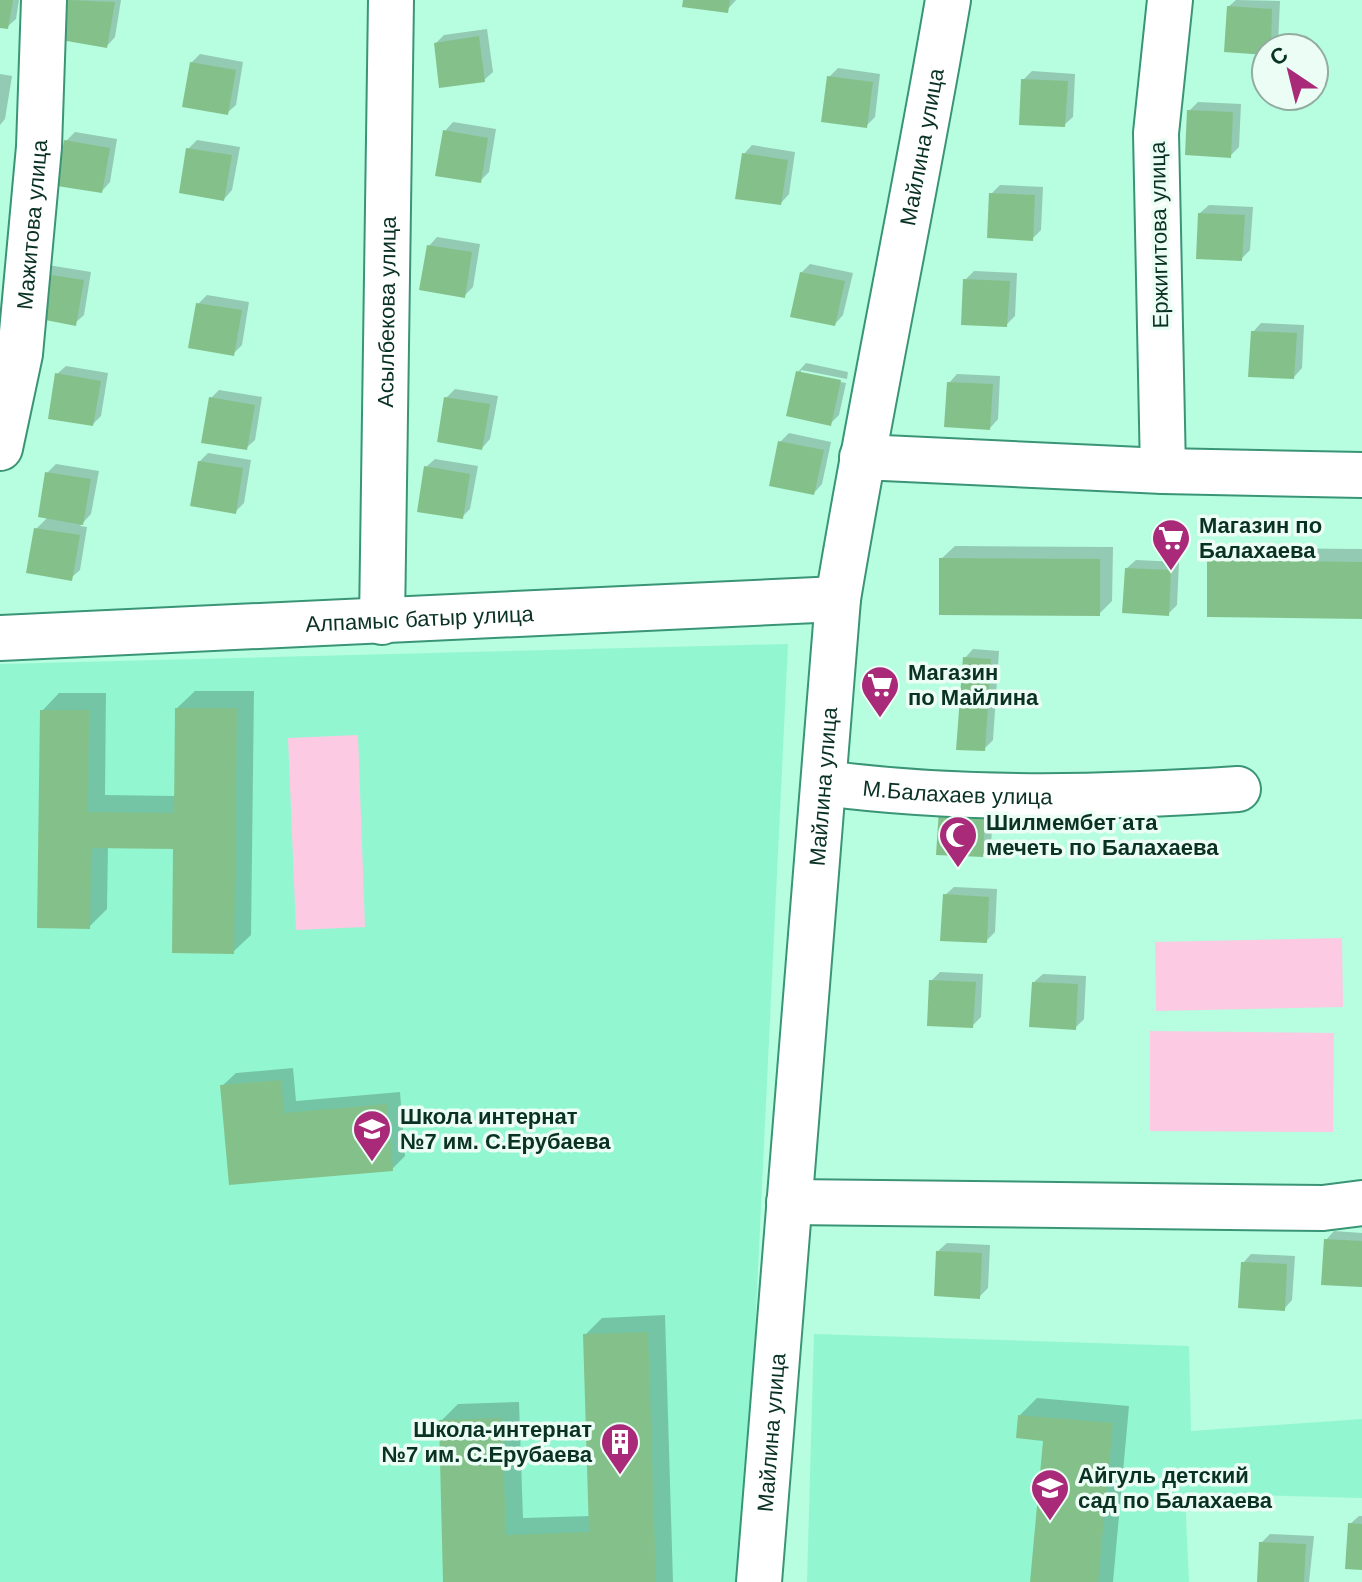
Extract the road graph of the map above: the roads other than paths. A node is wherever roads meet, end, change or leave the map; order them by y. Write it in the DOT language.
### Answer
graph roads {
  1 [pos="44,0"];
  2 [pos="391,0"];
  3 [pos="948,0"];
  4 [pos="1170,0"];
  5 [pos="0,448"];
  6 [pos="862,457"];
  7 [pos="1163,471"];
  8 [pos="1362,475"];
  9 [pos="838,599"];
  10 [pos="382,622"];
  11 [pos="0,638"];
  12 [pos="824,783"];
  13 [pos="1238,789"];
  14 [pos="789,1202"];
  15 [pos="1362,1203"];
  16 [pos="759,1582"];
  1 -- 5 [label="street, Мажитова улица"];
  2 -- 10 [label="street, Асылбекова улица"];
  3 -- 6 [label="street, Майлина улица"];
  4 -- 7 [label="street, Ержигитова улица"];
  6 -- 7 [label="street"];
  6 -- 9 [label="street, Майлина улица"];
  7 -- 8 [label="street"];
  9 -- 10 [label="street, Алпамыс батыр улица"];
  9 -- 12 [label="street, Майлина улица"];
  10 -- 11 [label="street, Алпамыс батыр улица"];
  12 -- 13 [label="street, М.Балахаев улица"];
  12 -- 14 [label="street, Майлина улица"];
  14 -- 15 [label="street"];
  14 -- 16 [label="street, Майлина улица"];
}
